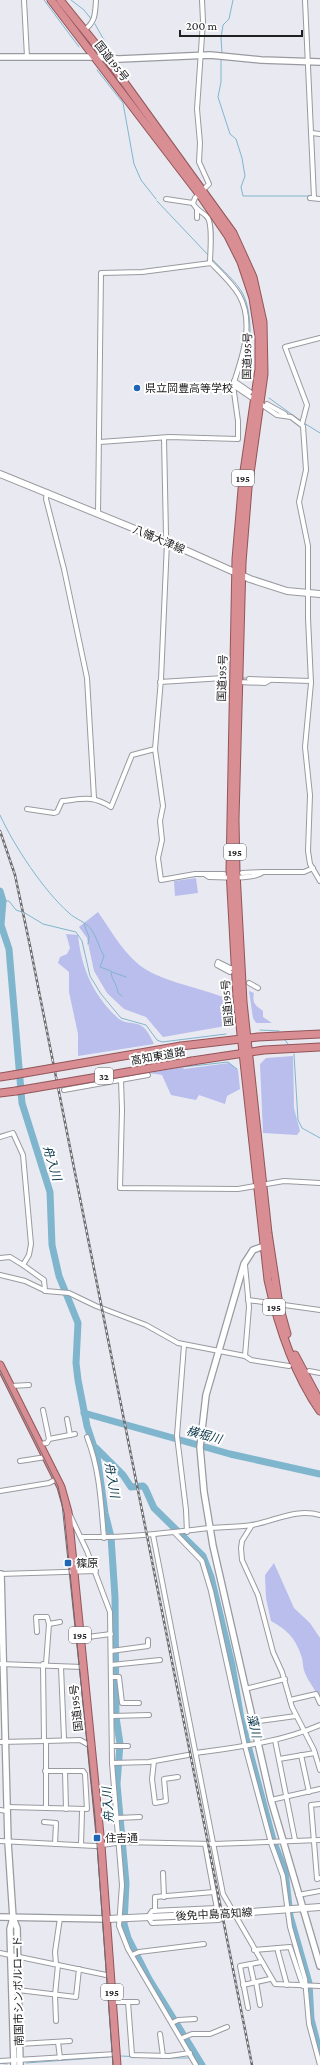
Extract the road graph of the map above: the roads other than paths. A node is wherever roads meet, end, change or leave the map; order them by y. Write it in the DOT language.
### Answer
graph roads {
  1 [pos="24,0"];
  2 [pos="51,0"];
  3 [pos="60,0"];
  4 [pos="96,0"];
  5 [pos="202,0"];
  6 [pos="305,0"];
  7 [pos="84,30"];
  8 [pos="200,55"];
  9 [pos="0,57"];
  10 [pos="27,57"];
  11 [pos="95,57"];
  12 [pos="106,57"];
  13 [pos="307,62"];
  14 [pos="320,62"];
  15 [pos="312,133"];
  16 [pos="320,134"];
  17 [pos="202,193"];
  18 [pos="166,199"];
  19 [pos="320,199"];
  20 [pos="193,203"];
  21 [pos="197,210"];
  22 [pos="197,218"];
  23 [pos="210,259"];
  24 [pos="320,338"];
  25 [pos="233,383"];
  26 [pos="250,392"];
  27 [pos="261,403"];
  28 [pos="302,422"];
  29 [pos="164,438"];
  30 [pos="100,442"];
  31 [pos="0,474"];
  32 [pos="47,492"];
  33 [pos="98,514"];
  34 [pos="167,542"];
  35 [pos="239,574"];
  36 [pos="307,593"];
  37 [pos="320,594"];
  38 [pos="224,678"];
  39 [pos="249,679"];
  40 [pos="271,679"];
  41 [pos="310,681"];
  42 [pos="160,682"];
  43 [pos="236,682"];
  44 [pos="155,749"];
  45 [pos="94,798"];
  46 [pos="27,809"];
  47 [pos="313,868"];
  48 [pos="263,872"];
  49 [pos="205,875"];
  50 [pos="233,875"];
  51 [pos="320,881"];
  52 [pos="249,984"];
  53 [pos="258,988"];
  54 [pos="320,1034"];
  55 [pos="245,1038"];
  56 [pos="320,1047"];
  57 [pos="246,1053"];
  58 [pos="148,1075"];
  59 [pos="0,1077"];
  60 [pos="121,1080"];
  61 [pos="64,1090"];
  62 [pos="0,1093"];
  63 [pos="0,1137"];
  64 [pos="260,1182"];
  65 [pos="320,1183"];
  66 [pos="267,1245"];
  67 [pos="0,1258"];
  68 [pos="244,1264"];
  69 [pos="23,1265"];
  70 [pos="0,1275"];
  71 [pos="45,1291"];
  72 [pos="248,1300"];
  73 [pos="276,1305"];
  74 [pos="320,1310"];
  75 [pos="184,1344"];
  76 [pos="218,1351"];
  77 [pos="245,1356"];
  78 [pos="0,1364"];
  79 [pos="289,1366"];
  80 [pos="309,1371"];
  81 [pos="320,1373"];
  82 [pos="28,1385"];
  83 [pos="10,1386"];
  84 [pos="320,1402"];
  85 [pos="43,1410"];
  86 [pos="320,1411"];
  87 [pos="67,1419"];
  88 [pos="76,1434"];
  89 [pos="70,1435"];
  90 [pos="87,1437"];
  91 [pos="49,1439"];
  92 [pos="40,1444"];
  93 [pos="46,1457"];
  94 [pos="20,1461"];
  95 [pos="57,1479"];
  96 [pos="0,1491"];
  97 [pos="68,1512"];
  98 [pos="320,1515"];
  99 [pos="252,1525"];
  100 [pos="209,1528"];
  101 [pos="184,1532"];
  102 [pos="176,1533"];
  103 [pos="153,1535"];
  104 [pos="82,1537"];
  105 [pos="104,1538"];
  106 [pos="96,1571"];
  107 [pos="74,1573"];
  108 [pos="1,1574"];
  109 [pos="1,1599"];
  110 [pos="60,1622"];
  111 [pos="49,1624"];
  112 [pos="37,1632"];
  113 [pos="111,1634"];
  114 [pos="80,1638"];
  115 [pos="148,1640"];
  116 [pos="111,1651"];
  117 [pos="160,1660"];
  118 [pos="2,1664"];
  119 [pos="45,1664"];
  120 [pos="112,1664"];
  121 [pos="83,1666"];
  122 [pos="61,1667"];
  123 [pos="112,1678"];
  124 [pos="285,1679"];
  125 [pos="245,1689"];
  126 [pos="290,1700"];
  127 [pos="139,1703"];
  128 [pos="320,1703"];
  129 [pos="149,1715"];
  130 [pos="112,1716"];
  131 [pos="296,1716"];
  132 [pos="252,1722"];
  133 [pos="320,1725"];
  134 [pos="305,1732"];
  135 [pos="64,1739"];
  136 [pos="274,1740"];
  137 [pos="45,1741"];
  138 [pos="3,1742"];
  139 [pos="258,1744"];
  140 [pos="91,1746"];
  141 [pos="114,1746"];
  142 [pos="128,1746"];
  143 [pos="247,1746"];
  144 [pos="196,1753"];
  145 [pos="315,1753"];
  146 [pos="188,1755"];
  147 [pos="301,1755"];
  148 [pos="279,1759"];
  149 [pos="154,1761"];
  150 [pos="113,1763"];
  151 [pos="320,1770"];
  152 [pos="45,1771"];
  153 [pos="65,1771"];
  154 [pos="178,1777"];
  155 [pos="320,1789"];
  156 [pos="308,1792"];
  157 [pos="287,1797"];
  158 [pos="271,1800"];
  159 [pos="320,1804"];
  160 [pos="46,1808"];
  161 [pos="7,1809"];
  162 [pos="66,1809"];
  163 [pos="0,1810"];
  164 [pos="82,1812"];
  165 [pos="140,1817"];
  166 [pos="117,1818"];
  167 [pos="44,1822"];
  168 [pos="295,1840"];
  169 [pos="314,1840"];
  170 [pos="320,1840"];
  171 [pos="0,1841"];
  172 [pos="8,1842"];
  173 [pos="275,1842"];
  174 [pos="120,1843"];
  175 [pos="55,1844"];
  176 [pos="205,1844"];
  177 [pos="213,1844"];
  178 [pos="81,1845"];
  179 [pos="101,1845"];
  180 [pos="163,1873"];
  181 [pos="320,1878"];
  182 [pos="320,1891"];
  183 [pos="214,1892"];
  184 [pos="298,1895"];
  185 [pos="164,1897"];
  186 [pos="320,1907"];
  187 [pos="289,1910"];
  188 [pos="303,1910"];
  189 [pos="155,1911"];
  190 [pos="216,1911"];
  191 [pos="0,1917"];
  192 [pos="148,1917"];
  193 [pos="13,1918"];
  194 [pos="60,1918"];
  195 [pos="107,1919"];
  196 [pos="122,1919"];
  197 [pos="204,1944"];
  198 [pos="277,1948"];
  199 [pos="254,1950"];
  200 [pos="0,1953"];
  201 [pos="11,1954"];
  202 [pos="132,1955"];
  203 [pos="17,1956"];
  204 [pos="261,1962"];
  205 [pos="57,1964"];
  206 [pos="250,1964"];
  207 [pos="320,1964"];
  208 [pos="79,1969"];
  209 [pos="111,1976"];
  210 [pos="270,1979"];
  211 [pos="255,1982"];
  212 [pos="244,1985"];
  213 [pos="287,1985"];
  214 [pos="307,1986"];
  215 [pos="320,1986"];
  216 [pos="18,1990"];
  217 [pos="55,1995"];
  218 [pos="113,2002"];
  219 [pos="128,2002"];
  220 [pos="137,2002"];
  221 [pos="260,2006"];
  222 [pos="248,2008"];
  223 [pos="195,2019"];
  224 [pos="56,2021"];
  225 [pos="172,2023"];
  226 [pos="227,2027"];
  227 [pos="160,2034"];
  228 [pos="182,2038"];
  229 [pos="70,2041"];
  230 [pos="58,2042"];
  231 [pos="19,2044"];
  232 [pos="190,2053"];
  233 [pos="116,2054"];
  234 [pos="163,2056"];
  235 [pos="60,2058"];
  236 [pos="0,2061"];
  237 [pos="17,2063"];
  238 [pos="117,2065"];
  239 [pos="196,2065"];
  240 [pos="320,2065"];
  1 -- 10 [label="street"];
  2 -- 11 [label="highway, 国道195号 / 195"];
  3 -- 7 [label="highway, 国道195号 / 195"];
  4 -- 7 [label="street"];
  5 -- 8 [label="street"];
  6 -- 13 [label="street"];
  7 -- 12 [label="highway, 国道195号 / 195"];
  8 -- 12 [label="street"];
  8 -- 13 [label="street"];
  8 -- 17 [label="street"];
  9 -- 10 [label="street"];
  10 -- 11 [label="street"];
  11 -- 12 [label="street"];
  11 -- 17 [label="highway, 国道195号 / 195"];
  12 -- 17 [label="highway, 国道195号 / 195"];
  13 -- 14 [label="street"];
  13 -- 15 [label="street"];
  15 -- 16 [label="street"];
  15 -- 19 [label="street"];
  17 -- 20 [label="street"];
  17 -- 27 [label="highway, 国道195号 / 195"];
  18 -- 20 [label="street"];
  20 -- 21 [label="street"];
  21 -- 22 [label="street"];
  21 -- 23 [label="street"];
  23 -- 25 [label="street"];
  23 -- 30 [label="street"];
  24 -- 28 [label="street"];
  25 -- 26 [label="street"];
  25 -- 27 [label="street"];
  25 -- 29 [label="street"];
  27 -- 28 [label="street"];
  27 -- 35 [label="highway, 国道195号 / 195"];
  28 -- 36 [label="street"];
  29 -- 30 [label="street"];
  29 -- 34 [label="street"];
  30 -- 33 [label="street"];
  31 -- 32 [label="main road, 八幡大津線"];
  32 -- 33 [label="main road, 八幡大津線"];
  32 -- 45 [label="street"];
  33 -- 34 [label="main road, 八幡大津線"];
  34 -- 35 [label="main road, 八幡大津線"];
  34 -- 42 [label="street"];
  35 -- 36 [label="main road, 八幡大津線"];
  35 -- 43 [label="highway, 国道195号 / 195"];
  36 -- 37 [label="main road, 八幡大津線"];
  36 -- 41 [label="street"];
  38 -- 42 [label="street"];
  39 -- 40 [label="street"];
  40 -- 41 [label="street"];
  40 -- 43 [label="street"];
  41 -- 47 [label="street"];
  42 -- 44 [label="street"];
  43 -- 50 [label="highway, 国道195号 / 195"];
  44 -- 45 [label="street"];
  44 -- 49 [label="street"];
  45 -- 46 [label="street"];
  47 -- 48 [label="street"];
  47 -- 51 [label="street"];
  48 -- 50 [label="street"];
  48 -- 50 [label="street"];
  49 -- 50 [label="street"];
  49 -- 50 [label="street"];
  50 -- 55 [label="highway, 国道195号 / 195"];
  50 -- 55 [label="highway, 国道195号 / 195"];
  52 -- 53 [label="street"];
  54 -- 55 [label="highway, 高知東道路 / 32"];
  55 -- 57 [label="highway, 国道195号 / 195"];
  55 -- 59 [label="highway, 高知東道路 / 32, bridge"];
  56 -- 57 [label="highway, 高知東道路 / 32"];
  57 -- 62 [label="highway, 高知東道路 / 32, bridge"];
  57 -- 64 [label="highway, 国道195号 / 195"];
  58 -- 60 [label="street"];
  60 -- 61 [label="street"];
  60 -- 64 [label="street"];
  63 -- 69 [label="street"];
  64 -- 65 [label="street"];
  64 -- 66 [label="highway, 国道195号 / 195"];
  66 -- 68 [label="street"];
  66 -- 73 [label="highway, 国道195号 / 195"];
  67 -- 69 [label="street"];
  68 -- 72 [label="street"];
  68 -- 76 [label="street"];
  69 -- 71 [label="street"];
  70 -- 71 [label="street"];
  71 -- 75 [label="street"];
  72 -- 73 [label="street"];
  72 -- 77 [label="street"];
  73 -- 74 [label="street"];
  73 -- 84 [label="highway, 国道195号 / 195"];
  73 -- 86 [label="highway, 国道195号 / 195"];
  75 -- 76 [label="street"];
  75 -- 101 [label="street"];
  76 -- 77 [label="street"];
  76 -- 100 [label="street"];
  77 -- 79 [label="street"];
  78 -- 83 [label="highway, 国道195号 / 195"];
  80 -- 81 [label="street"];
  82 -- 83 [label="street"];
  83 -- 92 [label="highway, 国道195号 / 195"];
  85 -- 91 [label="street"];
  87 -- 89 [label="street"];
  88 -- 89 [label="street"];
  89 -- 91 [label="street"];
  90 -- 105 [label="street"];
  91 -- 92 [label="street"];
  92 -- 93 [label="highway, 国道195号 / 195"];
  93 -- 94 [label="street"];
  93 -- 95 [label="highway, 国道195号 / 195"];
  95 -- 96 [label="street"];
  95 -- 97 [label="highway, 国道195号 / 195"];
  97 -- 104 [label="street"];
  97 -- 107 [label="highway, 国道195号 / 195"];
  98 -- 99 [label="street"];
  99 -- 100 [label="street"];
  99 -- 124 [label="street"];
  100 -- 101 [label="street"];
  100 -- 125 [label="street"];
  101 -- 102 [label="street"];
  102 -- 103 [label="street"];
  102 -- 143 [label="street"];
  103 -- 105 [label="street"];
  103 -- 144 [label="street"];
  104 -- 105 [label="street"];
  104 -- 106 [label="street"];
  106 -- 107 [label="street"];
  106 -- 113 [label="street"];
  107 -- 108 [label="street"];
  107 -- 114 [label="highway, 国道195号 / 195"];
  108 -- 109 [label="street"];
  109 -- 118 [label="street"];
  110 -- 111 [label="street"];
  111 -- 112 [label="street"];
  111 -- 119 [label="street"];
  113 -- 114 [label="street"];
  113 -- 116 [label="street"];
  114 -- 121 [label="highway, 国道195号 / 195"];
  115 -- 116 [label="street"];
  116 -- 120 [label="street"];
  117 -- 120 [label="street"];
  118 -- 119 [label="street"];
  118 -- 138 [label="street"];
  119 -- 122 [label="street"];
  119 -- 137 [label="street"];
  120 -- 123 [label="street"];
  121 -- 122 [label="street"];
  121 -- 140 [label="highway, 国道195号 / 195"];
  122 -- 135 [label="street"];
  123 -- 127 [label="street"];
  123 -- 130 [label="street"];
  124 -- 125 [label="street"];
  124 -- 126 [label="street"];
  125 -- 132 [label="street"];
  126 -- 128 [label="street"];
  126 -- 131 [label="street"];
  129 -- 130 [label="street"];
  130 -- 141 [label="street"];
  131 -- 132 [label="street"];
  131 -- 134 [label="street"];
  132 -- 139 [label="street"];
  133 -- 134 [label="street"];
  134 -- 136 [label="street"];
  134 -- 145 [label="street"];
  135 -- 137 [label="street"];
  135 -- 140 [label="street"];
  136 -- 139 [label="street"];
  136 -- 148 [label="street"];
  137 -- 138 [label="street"];
  137 -- 152 [label="street"];
  138 -- 161 [label="street"];
  139 -- 143 [label="street"];
  139 -- 158 [label="street"];
  140 -- 179 [label="highway, 国道195号 / 195"];
  141 -- 142 [label="street"];
  141 -- 150 [label="street"];
  143 -- 144 [label="street"];
  143 -- 173 [label="street"];
  144 -- 177 [label="street"];
  145 -- 147 [label="street"];
  145 -- 151 [label="street"];
  146 -- 149 [label="street"];
  147 -- 148 [label="street"];
  147 -- 156 [label="street"];
  148 -- 157 [label="street"];
  149 -- 150 [label="street"];
  149 -- 154 [label="street"];
  150 -- 166 [label="street"];
  152 -- 153 [label="street"];
  152 -- 160 [label="street"];
  153 -- 162 [label="street"];
  153 -- 162 [label="street"];
  155 -- 156 [label="street"];
  156 -- 157 [label="street"];
  157 -- 158 [label="street"];
  157 -- 168 [label="street"];
  158 -- 173 [label="street"];
  159 -- 169 [label="street"];
  160 -- 161 [label="street"];
  160 -- 162 [label="street"];
  161 -- 163 [label="street"];
  161 -- 172 [label="street"];
  164 -- 178 [label="street"];
  165 -- 166 [label="street"];
  166 -- 174 [label="street"];
  167 -- 175 [label="street"];
  168 -- 169 [label="street"];
  168 -- 173 [label="street"];
  169 -- 170 [label="street"];
  169 -- 181 [label="street"];
  171 -- 172 [label="street"];
  172 -- 175 [label="street"];
  172 -- 193 [label="street"];
  173 -- 177 [label="street"];
  173 -- 184 [label="street"];
  173 -- 187 [label="street"];
  174 -- 176 [label="street"];
  174 -- 179 [label="street"];
  174 -- 196 [label="street"];
  175 -- 178 [label="street"];
  176 -- 177 [label="street"];
  176 -- 183 [label="street"];
  177 -- 199 [label="street"];
  178 -- 179 [label="street"];
  179 -- 195 [label="highway, 国道195号 / 195"];
  180 -- 185 [label="street"];
  182 -- 184 [label="street"];
  183 -- 185 [label="street"];
  183 -- 190 [label="street"];
  184 -- 188 [label="street"];
  185 -- 189 [label="street"];
  186 -- 188 [label="main road, 後免中島高知線"];
  187 -- 188 [label="main road, 後免中島高知線"];
  187 -- 190 [label="main road, 後免中島高知線, bridge"];
  187 -- 214 [label="street"];
  188 -- 207 [label="street"];
  189 -- 190 [label="street"];
  189 -- 192 [label="street"];
  190 -- 192 [label="main road, 後免中島高知線"];
  191 -- 193 [label="street"];
  192 -- 196 [label="main road, 後免中島高知線"];
  193 -- 194 [label="street"];
  193 -- 201 [label="street, 南国市シンボルロード"];
  193 -- 203 [label="street, 南国市シンボルロード"];
  194 -- 195 [label="street"];
  194 -- 205 [label="street"];
  195 -- 196 [label="main road, 後免中島高知線"];
  195 -- 209 [label="highway, 国道195号 / 195"];
  196 -- 202 [label="street"];
  197 -- 202 [label="street"];
  198 -- 199 [label="street"];
  198 -- 213 [label="street"];
  198 -- 214 [label="street"];
  199 -- 204 [label="street"];
  200 -- 201 [label="street"];
  201 -- 203 [label="street"];
  201 -- 237 [label="street, 南国市シンボルロード"];
  202 -- 225 [label="street"];
  203 -- 205 [label="street"];
  203 -- 216 [label="street, 南国市シンボルロード"];
  204 -- 206 [label="street"];
  204 -- 210 [label="street"];
  205 -- 208 [label="street"];
  205 -- 217 [label="street"];
  206 -- 211 [label="street"];
  206 -- 212 [label="street"];
  208 -- 209 [label="street"];
  208 -- 217 [label="street"];
  209 -- 218 [label="highway, 国道195号 / 195"];
  210 -- 211 [label="street"];
  210 -- 213 [label="street"];
  211 -- 212 [label="street"];
  211 -- 221 [label="street"];
  212 -- 222 [label="street"];
  213 -- 214 [label="street"];
  214 -- 215 [label="street"];
  214 -- 240 [label="street"];
  216 -- 217 [label="street"];
  216 -- 231 [label="street, 南国市シンボルロード"];
  217 -- 224 [label="street"];
  218 -- 219 [label="street"];
  218 -- 233 [label="highway, 国道195号 / 195"];
  219 -- 220 [label="street"];
  219 -- 234 [label="street"];
  223 -- 225 [label="street"];
  225 -- 228 [label="street"];
  226 -- 228 [label="street"];
  227 -- 234 [label="street"];
  228 -- 232 [label="street"];
  229 -- 230 [label="street"];
  230 -- 231 [label="street"];
  230 -- 235 [label="street"];
  231 -- 237 [label="street, 南国市シンボルロード"];
  232 -- 234 [label="street"];
  232 -- 239 [label="street"];
  233 -- 235 [label="street"];
  233 -- 238 [label="highway, 国道195号 / 195"];
  235 -- 237 [label="street"];
  236 -- 237 [label="street"];
}
